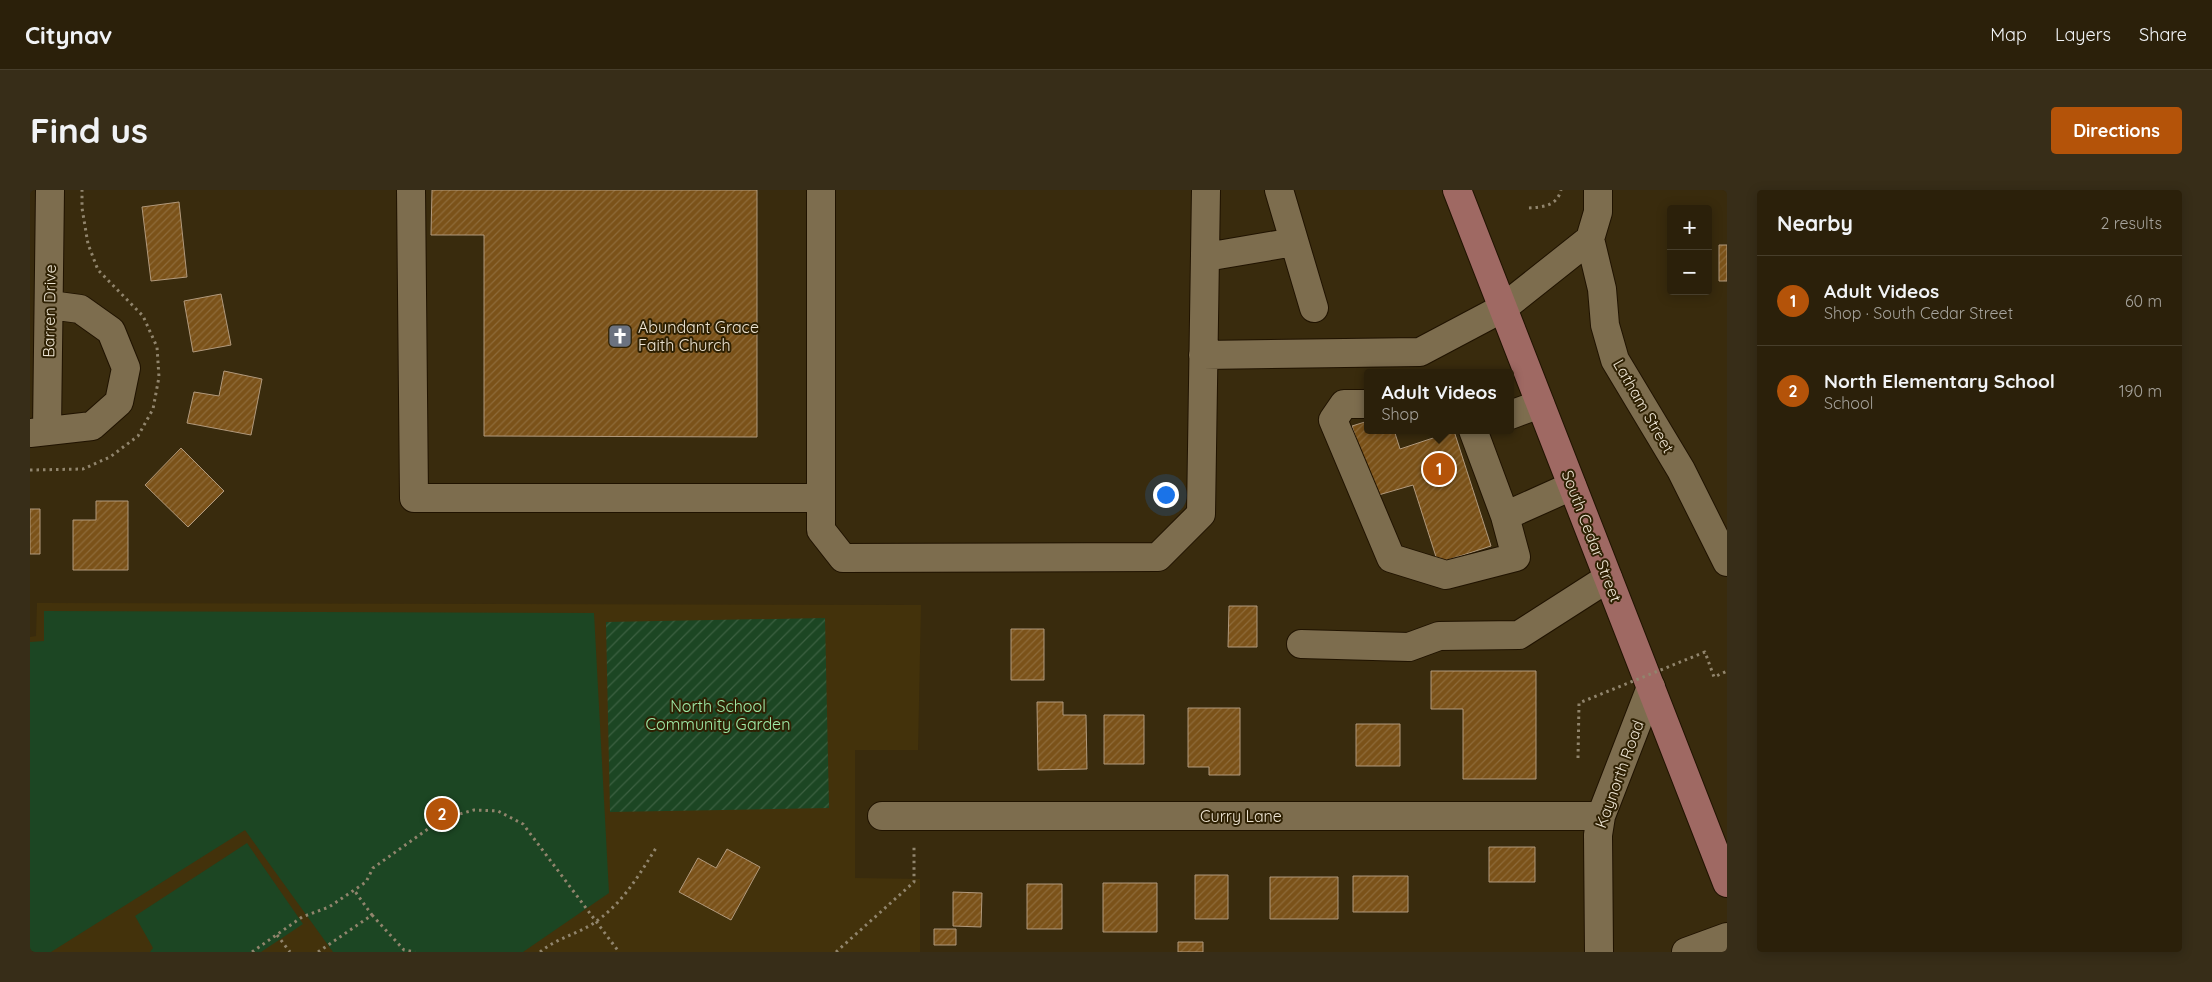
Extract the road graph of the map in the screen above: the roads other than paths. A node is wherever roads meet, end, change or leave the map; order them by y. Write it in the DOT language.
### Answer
graph roads {
  1 [pos="50,190"];
  2 [pos="411,190"];
  3 [pos="821,190"];
  4 [pos="1206,190"];
  5 [pos="1279,190"];
  6 [pos="1457,190"];
  7 [pos="1598,190"];
  8 [pos="1590,239"];
  9 [pos="1294,242"];
  10 [pos="1206,256"];
  11 [pos="50,305"];
  12 [pos="1314,308"];
  13 [pos="1503,308"];
  14 [pos="1202,355"];
  15 [pos="1364,404"];
  16 [pos="1540,404"];
  17 [pos="1514,414"];
  18 [pos="39,432"];
  19 [pos="1474,434"];
  20 [pos="1572,486"];
  21 [pos="821,498"];
  22 [pos="1505,516"];
  23 [pos="1727,562"];
  24 [pos="1608,578"];
  25 [pos="1301,644"];
  26 [pos="1651,687"];
  27 [pos="882,816"];
  28 [pos="1601,816"];
  29 [pos="1725,874"];
  30 [pos="1727,937"];
  31 [pos="1599,952"];
  32 [pos="1686,952"];
  1 -- 11 [label="street, Barren Drive"];
  2 -- 21 [label="street"];
  3 -- 21 [label="street"];
  4 -- 10 [label="street"];
  5 -- 9 [label="street"];
  6 -- 13 [label="main road, South Cedar Street"];
  7 -- 8 [label="street"];
  8 -- 13 [label="street"];
  8 -- 23 [label="street, Latham Street"];
  9 -- 10 [label="street"];
  9 -- 12 [label="street"];
  10 -- 14 [label="street"];
  11 -- 18 [label="street, Barren Drive"];
  11 -- 18 [label="street"];
  13 -- 14 [label="street"];
  13 -- 16 [label="main road, South Cedar Street"];
  14 -- 21 [label="street"];
  15 -- 22 [label="street"];
  16 -- 17 [label="street"];
  16 -- 20 [label="main road, South Cedar Street"];
  19 -- 22 [label="street"];
  20 -- 22 [label="street"];
  20 -- 24 [label="main road, South Cedar Street"];
  24 -- 25 [label="street"];
  24 -- 26 [label="main road, South Cedar Street"];
  26 -- 28 [label="street, Kaynorth Road"];
  26 -- 29 [label="main road, South Cedar Street"];
  27 -- 28 [label="street, Curry Lane"];
  28 -- 31 [label="street, Kaynorth Road"];
  30 -- 32 [label="street"];
}
